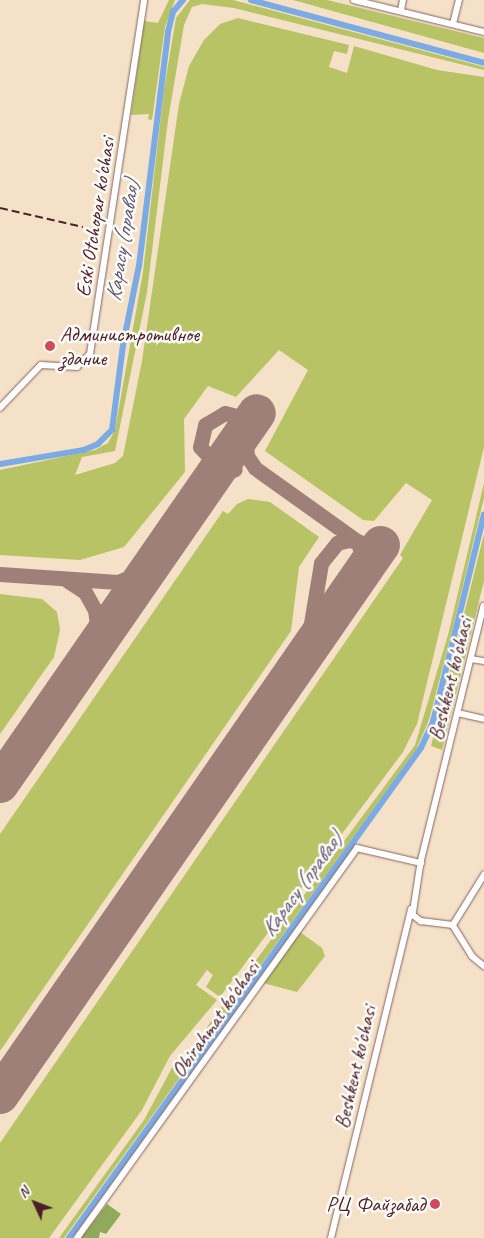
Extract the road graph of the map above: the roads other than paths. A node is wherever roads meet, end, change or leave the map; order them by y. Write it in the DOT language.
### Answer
graph roads {
  1 [pos="144,0"];
  2 [pos="354,0"];
  3 [pos="403,0"];
  4 [pos="459,0"];
  5 [pos="401,11"];
  6 [pos="453,24"];
  7 [pos="484,32"];
  8 [pos="0,408"];
  9 [pos="484,606"];
  10 [pos="471,658"];
  11 [pos="484,662"];
  12 [pos="458,713"];
  13 [pos="484,719"];
  14 [pos="421,863"];
  15 [pos="484,875"];
  16 [pos="412,905"];
  17 [pos="421,921"];
  18 [pos="408,923"];
  19 [pos="453,925"];
  20 [pos="484,966"];
  21 [pos="77,1238"];
  22 [pos="331,1238"];
  1 -- 8 [label="street, Eski Otchopar ko'chasi"];
  2 -- 5 [label="street"];
  3 -- 5 [label="street"];
  4 -- 6 [label="street"];
  5 -- 6 [label="street"];
  6 -- 7 [label="street"];
  9 -- 10 [label="street, Beshkent ko'chasi"];
  10 -- 11 [label="street"];
  10 -- 12 [label="street, Beshkent ko'chasi"];
  12 -- 13 [label="street"];
  12 -- 14 [label="street, Beshkent ko'chasi"];
  14 -- 16 [label="street, Beshkent ko'chasi"];
  14 -- 21 [label="street, Obirahmat ko'chasi"];
  15 -- 19 [label="street"];
  16 -- 17 [label="street, Beshkent ko'chasi"];
  16 -- 18 [label="street, Beshkent ko'chasi"];
  17 -- 18 [label="street"];
  17 -- 19 [label="street"];
  18 -- 22 [label="street, Beshkent ko'chasi"];
  19 -- 20 [label="street"];
}
